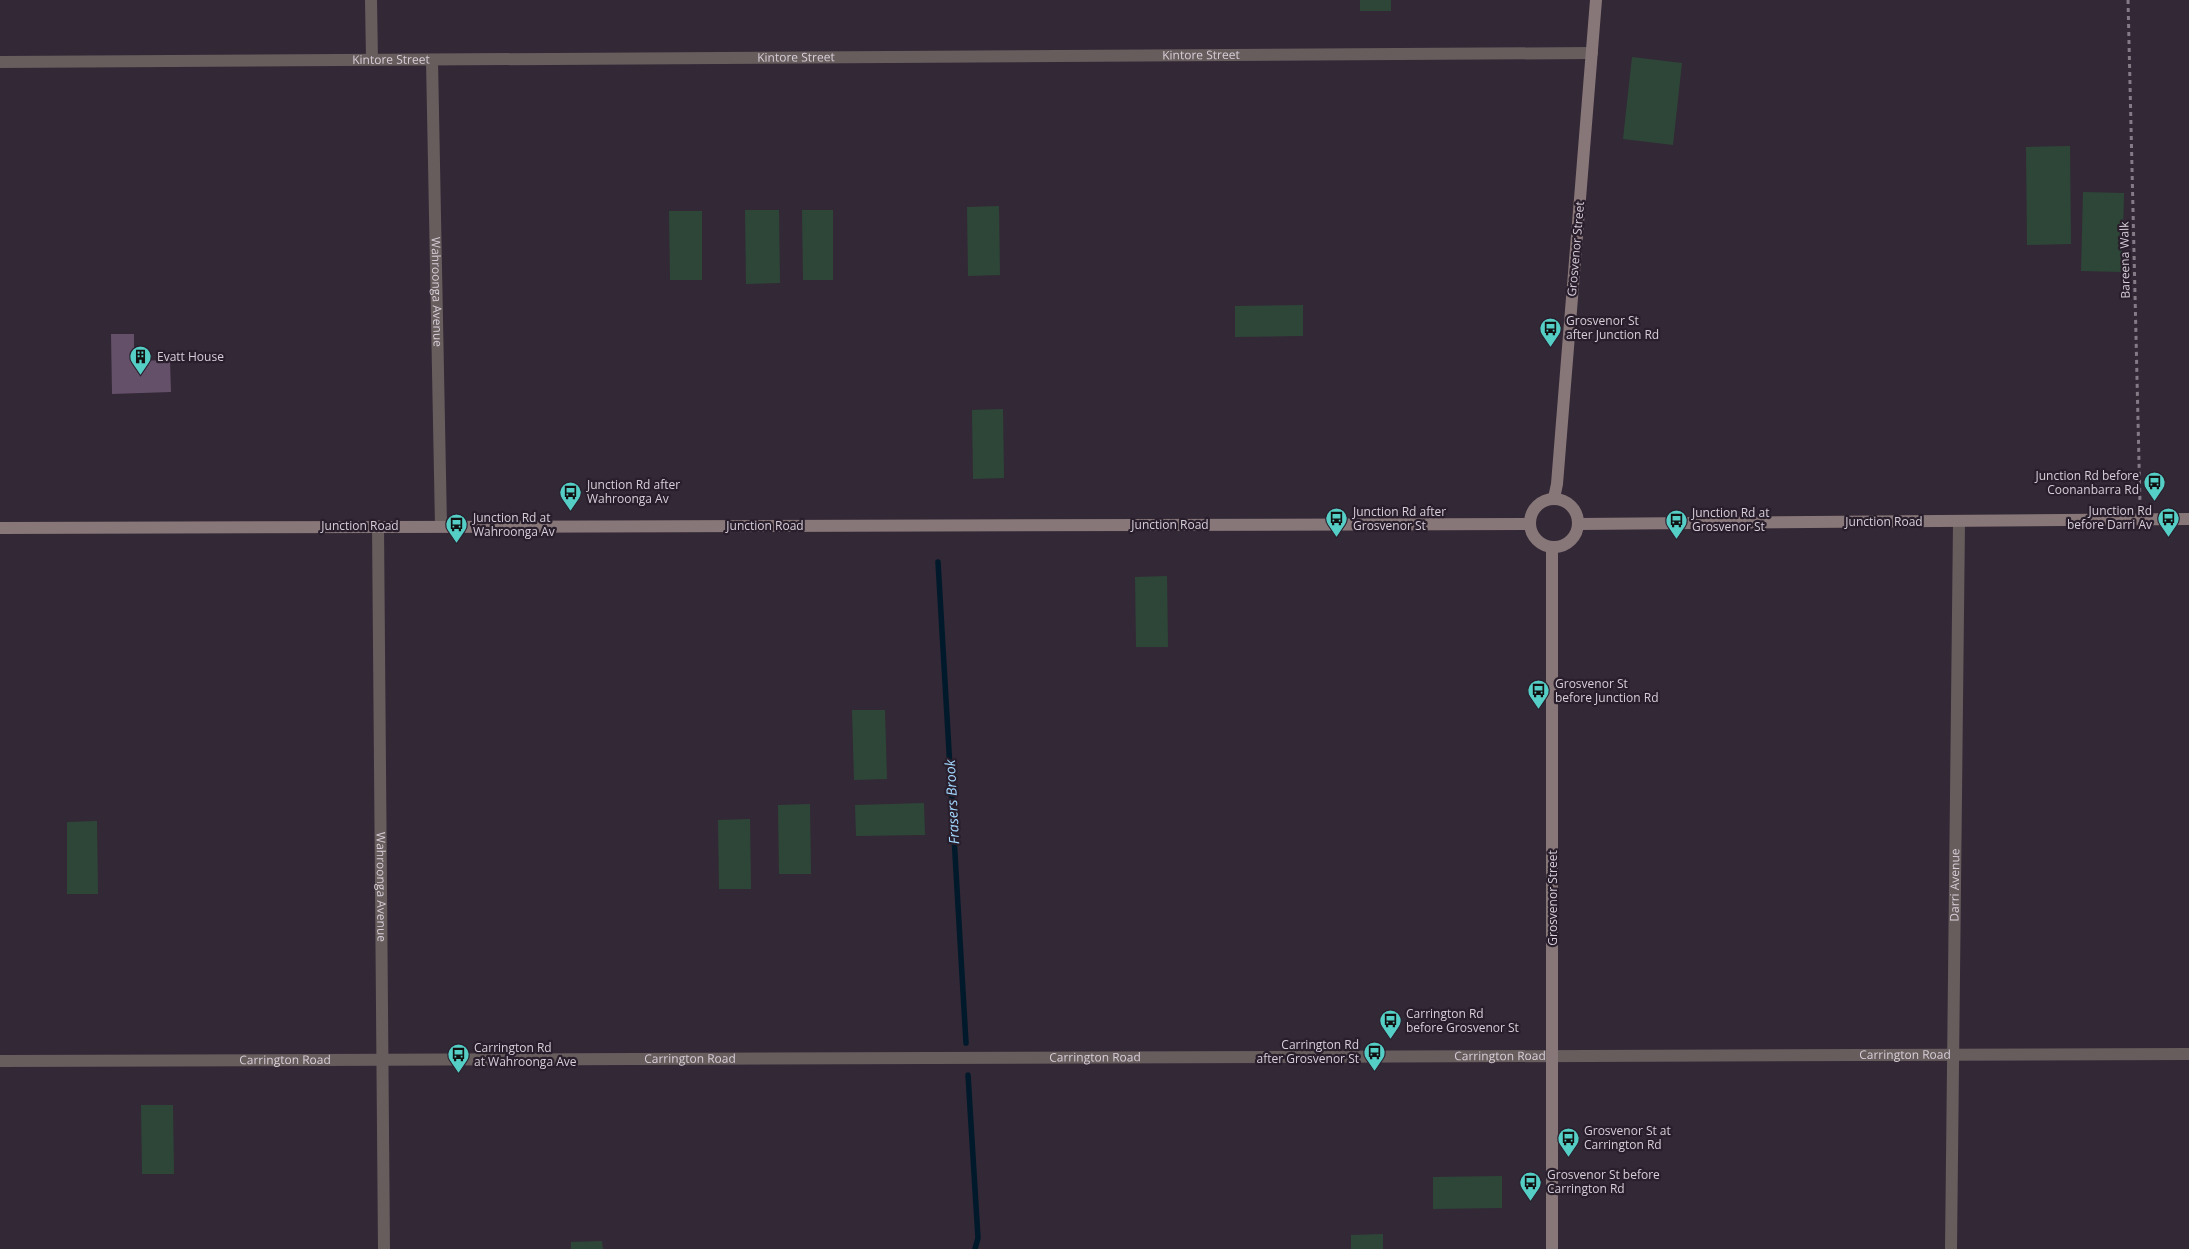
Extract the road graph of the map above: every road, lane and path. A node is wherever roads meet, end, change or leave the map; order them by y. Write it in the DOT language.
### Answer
graph roads {
  1 [pos="370,0"];
  2 [pos="1596,0"];
  3 [pos="2128,0"];
  4 [pos="1592,53"];
  5 [pos="372,60"];
  6 [pos="432,60"];
  7 [pos="0,62"];
  8 [pos="1554,498"];
  9 [pos="2140,519"];
  10 [pos="2189,519"];
  11 [pos="1959,522"];
  12 [pos="1530,524"];
  13 [pos="1579,524"];
  14 [pos="378,526"];
  15 [pos="441,526"];
  16 [pos="0,528"];
  17 [pos="1552,547"];
  18 [pos="2189,1054"];
  19 [pos="1952,1055"];
  20 [pos="1553,1057"];
  21 [pos="382,1059"];
  22 [pos="0,1061"];
  23 [pos="384,1249"];
  24 [pos="1552,1249"];
  25 [pos="1951,1249"];
  1 -- 5 [label="street"];
  2 -- 4 [label="main road, Grosvenor Street"];
  3 -- 9 [label="path, Bareena Walk"];
  4 -- 6 [label="street, Kintore Street"];
  4 -- 8 [label="main road, Grosvenor Street"];
  5 -- 6 [label="street, Kintore Street"];
  5 -- 7 [label="street, Kintore Street"];
  6 -- 15 [label="street, Wahroonga Avenue"];
  8 -- 12 [label="main road"];
  8 -- 13 [label="main road"];
  9 -- 10 [label="main road, Junction Road"];
  9 -- 11 [label="main road, Junction Road"];
  11 -- 13 [label="main road, Junction Road"];
  11 -- 19 [label="street, Darri Avenue"];
  12 -- 15 [label="main road, Junction Road"];
  12 -- 17 [label="main road"];
  13 -- 17 [label="main road"];
  14 -- 15 [label="main road, Junction Road"];
  14 -- 16 [label="main road, Junction Road"];
  14 -- 21 [label="street, Wahroonga Avenue"];
  17 -- 20 [label="main road, Grosvenor Street"];
  18 -- 19 [label="street, Carrington Road"];
  19 -- 20 [label="street, Carrington Road"];
  19 -- 25 [label="street, Darri Avenue"];
  20 -- 21 [label="street, Carrington Road"];
  20 -- 24 [label="main road, Grosvenor Street"];
  21 -- 22 [label="street, Carrington Road"];
  21 -- 23 [label="street, Wahroonga Avenue"];
}
